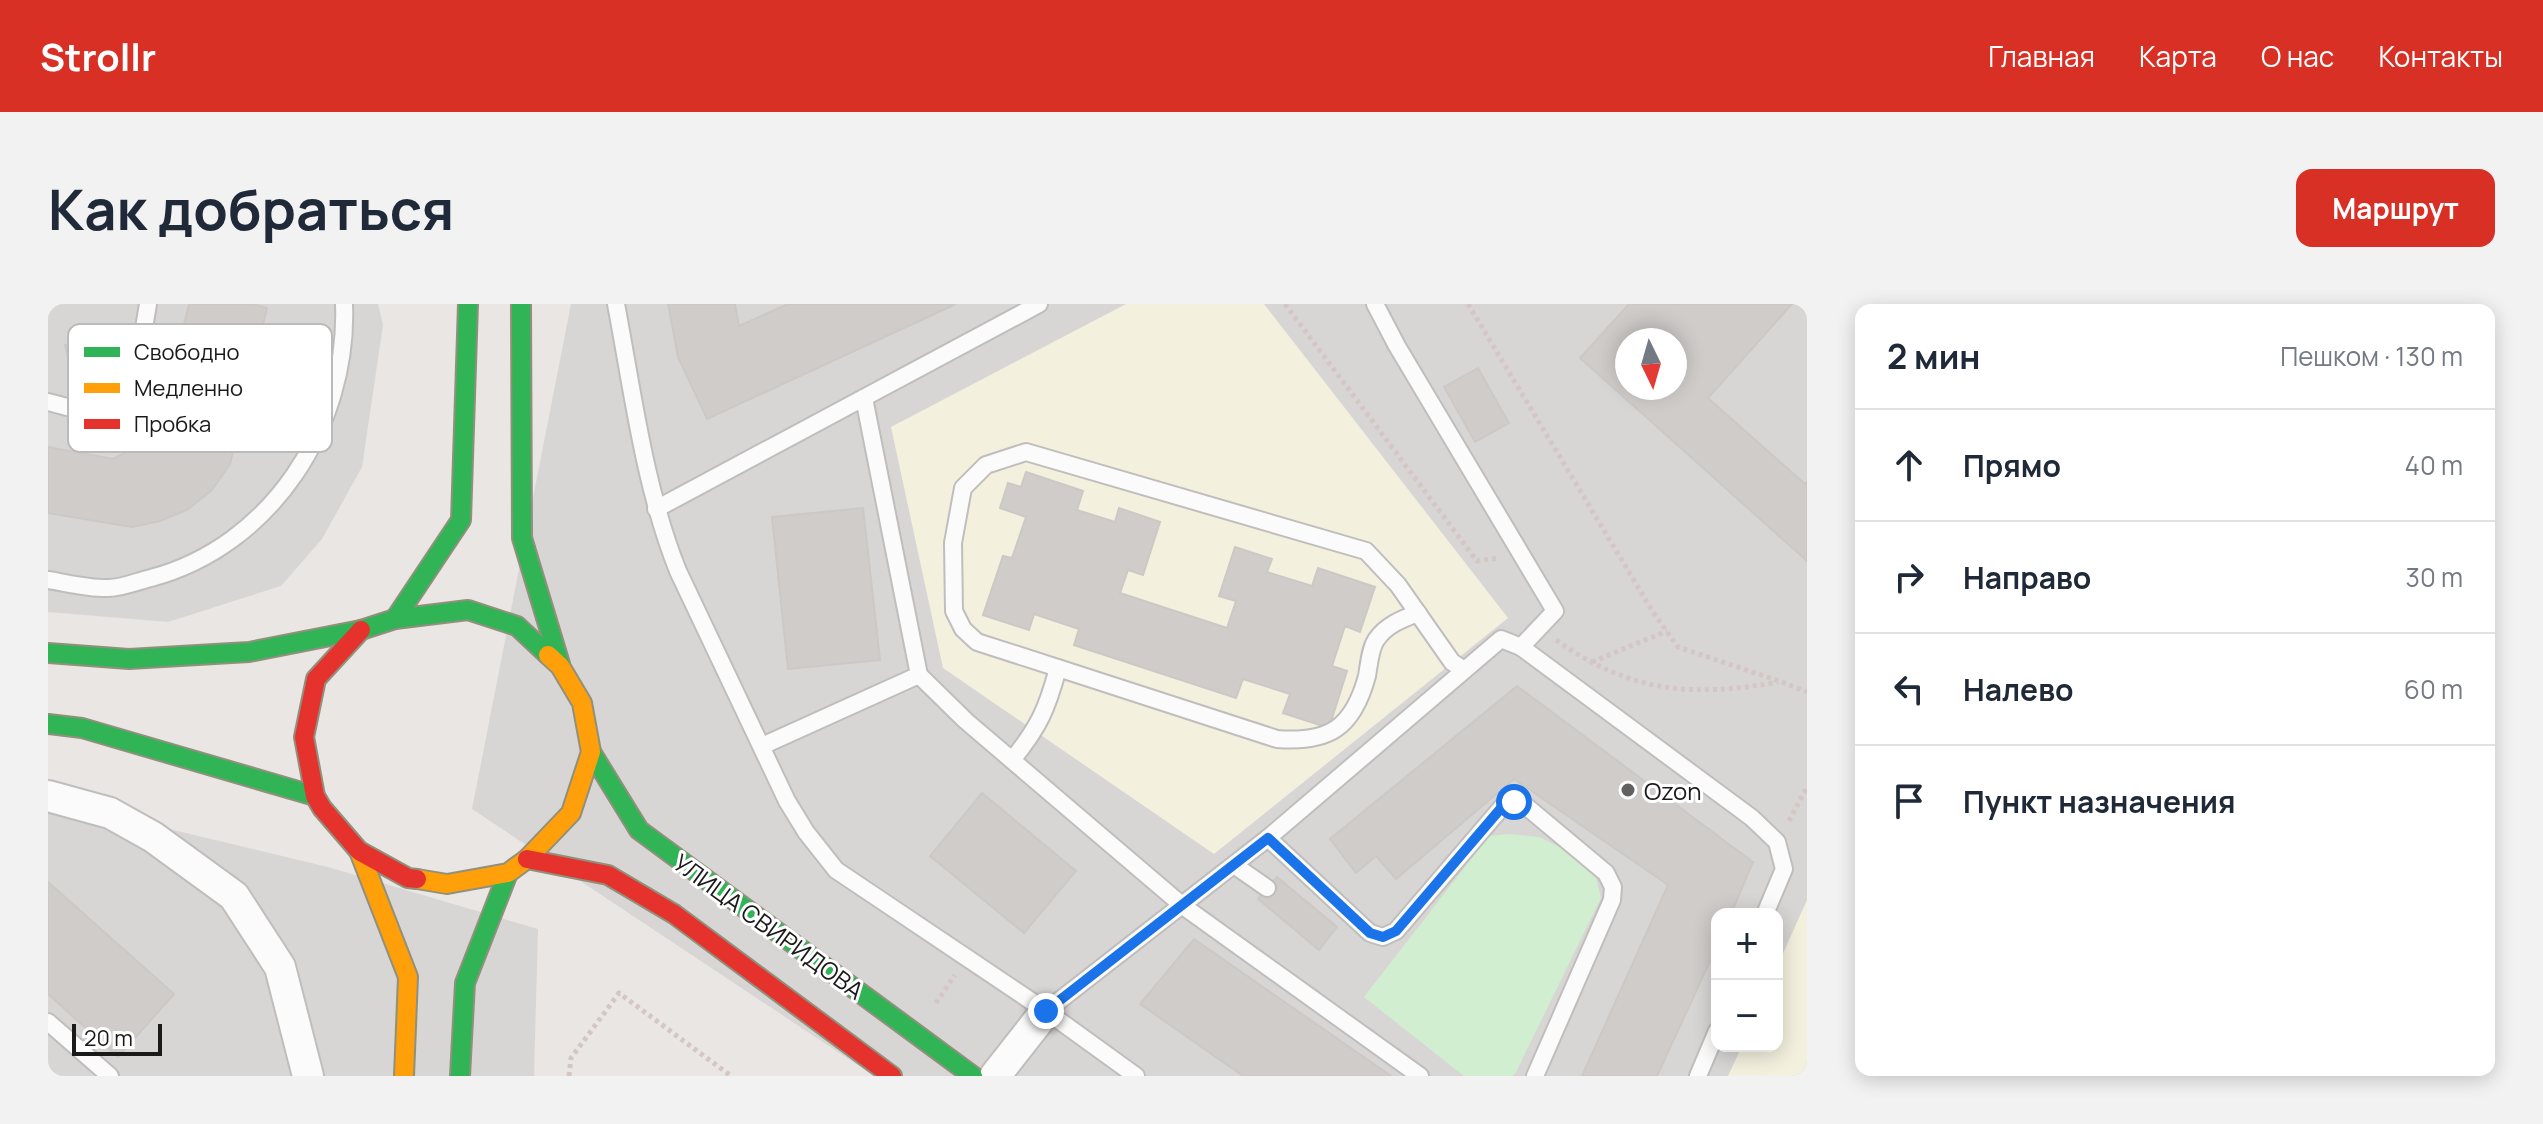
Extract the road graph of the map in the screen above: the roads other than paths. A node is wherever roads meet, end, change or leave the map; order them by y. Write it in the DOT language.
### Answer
graph roads {
  1 [pos="148,304"];
  2 [pos="344,304"];
  3 [pos="468,304"];
  4 [pos="521,304"];
  5 [pos="616,304"];
  6 [pos="1039,304"];
  7 [pos="1375,304"];
  8 [pos="145,324"];
  9 [pos="864,398"];
  10 [pos="332,401"];
  11 [pos="48,402"];
  12 [pos="68,407"];
  13 [pos="309,452"];
  14 [pos="656,509"];
  15 [pos="48,580"];
  16 [pos="1418,613"];
  17 [pos="395,619"];
  18 [pos="361,630"];
  19 [pos="1521,647"];
  20 [pos="48,653"];
  21 [pos="560,666"];
  22 [pos="1058,668"];
  23 [pos="1464,670"];
  24 [pos="919,675"];
  25 [pos="48,724"];
  26 [pos="762,746"];
  27 [pos="591,752"];
  28 [pos="1012,760"];
  29 [pos="48,796"];
  30 [pos="315,796"];
  31 [pos="1268,838"];
  32 [pos="359,851"];
  33 [pos="527,859"];
  34 [pos="1234,865"];
  35 [pos="508,873"];
  36 [pos="1267,888"];
  37 [pos="1183,906"];
  38 [pos="1768,908"];
  39 [pos="1046,1011"];
  40 [pos="48,1022"];
  41 [pos="1711,1045"];
  42 [pos="308,1074"];
  43 [pos="110,1076"];
  44 [pos="404,1076"];
  45 [pos="460,1076"];
  46 [pos="892,1076"];
  47 [pos="973,1076"];
  48 [pos="995,1076"];
  49 [pos="1136,1076"];
  50 [pos="1420,1076"];
  51 [pos="1535,1076"];
  52 [pos="1698,1076"];
  1 -- 8 [label="lane"];
  2 -- 10 [label="lane"];
  3 -- 17 [label="main road"];
  4 -- 21 [label="main road"];
  5 -- 14 [label="lane"];
  6 -- 9 [label="lane"];
  7 -- 19 [label="lane"];
  9 -- 14 [label="lane"];
  9 -- 24 [label="lane"];
  11 -- 12 [label="lane"];
  13 -- 15 [label="lane"];
  14 -- 26 [label="lane"];
  16 -- 22 [label="lane"];
  16 -- 22 [label="lane"];
  16 -- 23 [label="lane"];
  17 -- 18 [label="main road"];
  17 -- 21 [label="main road"];
  18 -- 20 [label="main road"];
  18 -- 30 [label="main road"];
  19 -- 23 [label="lane"];
  19 -- 38 [label="lane"];
  21 -- 27 [label="main road"];
  22 -- 28 [label="lane"];
  23 -- 31 [label="lane"];
  24 -- 26 [label="lane"];
  24 -- 28 [label="lane"];
  25 -- 30 [label="main road"];
  26 -- 39 [label="lane"];
  27 -- 33 [label="main road"];
  27 -- 47 [label="main road, УЛИЦА СВИРИДОВА"];
  28 -- 37 [label="lane"];
  29 -- 42 [label="street"];
  30 -- 32 [label="main road"];
  31 -- 34 [label="lane"];
  31 -- 51 [label="lane"];
  32 -- 35 [label="main road"];
  32 -- 44 [label="main road"];
  33 -- 35 [label="main road"];
  33 -- 46 [label="main road, УЛИЦА СВИРИДОВА"];
  34 -- 36 [label="lane"];
  34 -- 37 [label="lane"];
  35 -- 45 [label="main road"];
  37 -- 39 [label="lane"];
  37 -- 50 [label="lane"];
  39 -- 48 [label="street"];
  39 -- 49 [label="lane"];
  40 -- 43 [label="lane"];
  41 -- 52 [label="lane"];
}
